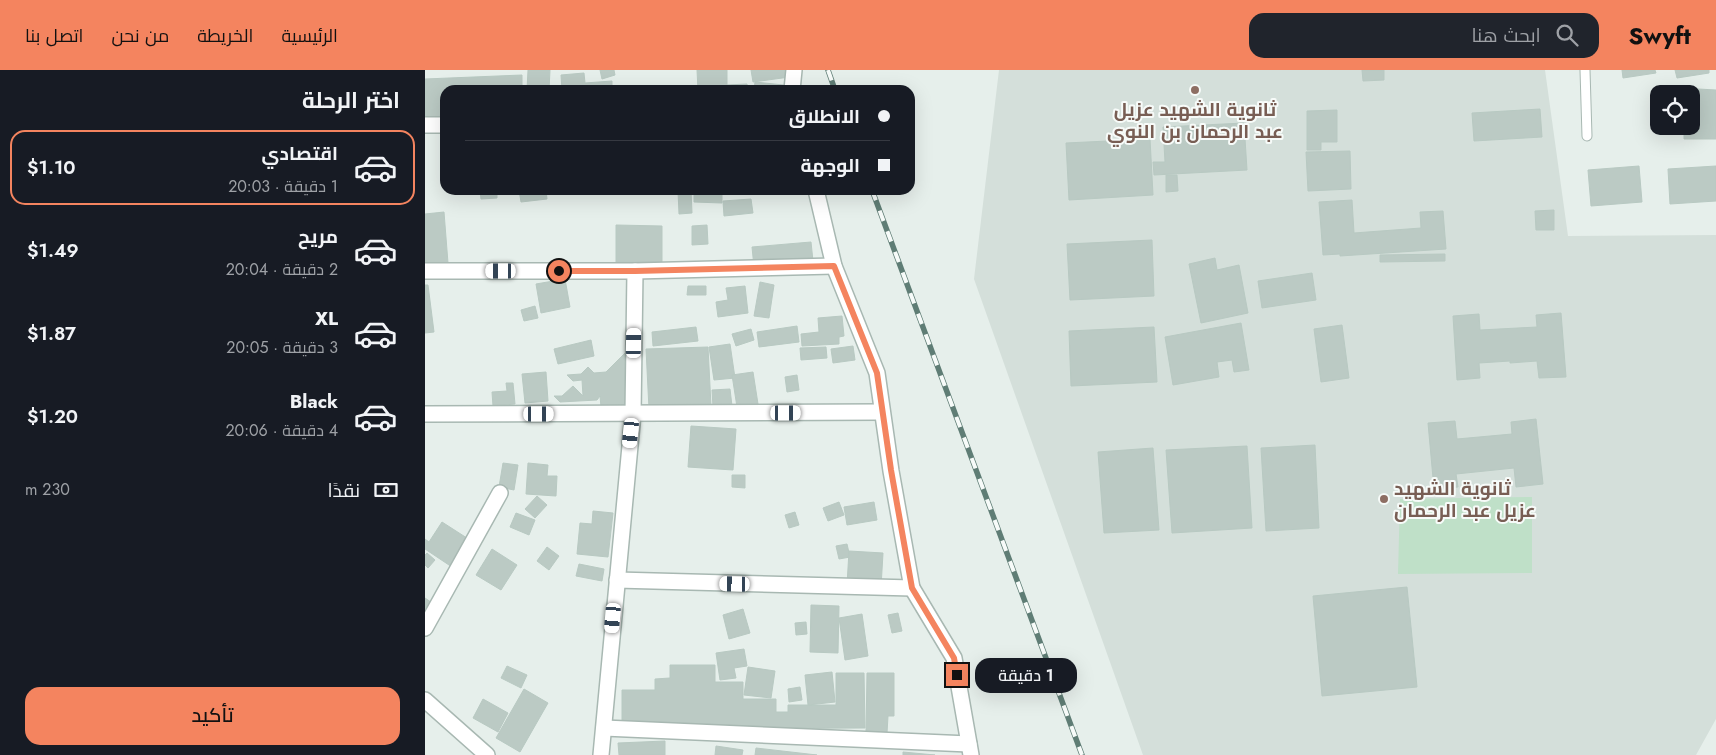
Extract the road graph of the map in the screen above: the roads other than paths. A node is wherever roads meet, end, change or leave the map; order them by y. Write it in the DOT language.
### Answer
graph roads {
  1 [pos="794,70"];
  2 [pos="1585,70"];
  3 [pos="792,85"];
  4 [pos="425,125"];
  5 [pos="440,125"];
  6 [pos="1587,136"];
  7 [pos="817,195"];
  8 [pos="834,266"];
  9 [pos="635,271"];
  10 [pos="425,272"];
  11 [pos="882,412"];
  12 [pos="425,414"];
  13 [pos="633,414"];
  14 [pos="500,493"];
  15 [pos="617,580"];
  16 [pos="912,588"];
  17 [pos="425,628"];
  18 [pos="425,700"];
  19 [pos="603,728"];
  20 [pos="970,749"];
  21 [pos="487,755"];
  22 [pos="601,755"];
  1 -- 3 [label="street"];
  2 -- 6 [label="lane"];
  4 -- 5 [label="street"];
  7 -- 8 [label="street"];
  8 -- 9 [label="street"];
  8 -- 11 [label="street"];
  9 -- 10 [label="street"];
  9 -- 13 [label="street"];
  11 -- 13 [label="street"];
  11 -- 16 [label="street"];
  12 -- 13 [label="street"];
  13 -- 15 [label="street"];
  14 -- 17 [label="street"];
  15 -- 16 [label="street"];
  15 -- 19 [label="street"];
  16 -- 20 [label="street"];
  18 -- 21 [label="street"];
  19 -- 20 [label="street"];
  19 -- 22 [label="street"];
}
